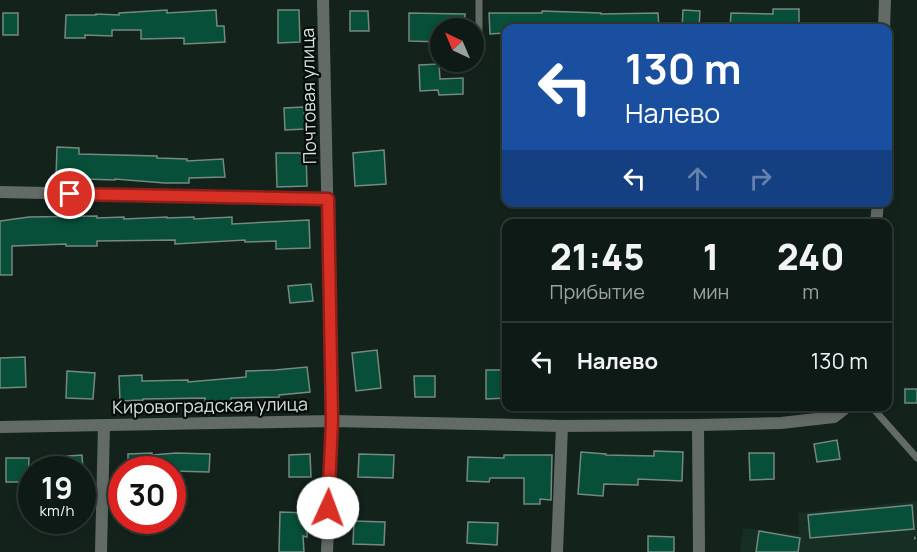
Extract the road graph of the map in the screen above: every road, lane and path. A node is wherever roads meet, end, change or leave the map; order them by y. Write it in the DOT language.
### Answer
graph roads {
  1 [pos="323,0"];
  2 [pos="479,0"];
  3 [pos="885,0"];
  4 [pos="479,18"];
  5 [pos="884,24"];
  6 [pos="0,192"];
  7 [pos="328,199"];
  8 [pos="842,411"];
  9 [pos="875,411"];
  10 [pos="332,421"];
  11 [pos="698,425"];
  12 [pos="104,426"];
  13 [pos="562,426"];
  14 [pos="0,427"];
  15 [pos="917,458"];
  16 [pos="100,552"];
  17 [pos="327,552"];
  18 [pos="557,552"];
  19 [pos="699,552"];
  1 -- 7 [label="street, Почтовая улица"];
  2 -- 4 [label="lane"];
  3 -- 5 [label="street"];
  6 -- 7 [label="street"];
  7 -- 10 [label="street, Почтовая улица"];
  8 -- 11 [label="street, Кировоградская улица"];
  9 -- 15 [label="lane"];
  10 -- 12 [label="street, Кировоградская улица"];
  10 -- 13 [label="street, Кировоградская улица"];
  10 -- 17 [label="street, Почтовая улица"];
  11 -- 13 [label="street, Кировоградская улица"];
  11 -- 19 [label="street"];
  12 -- 14 [label="street, Кировоградская улица"];
  12 -- 16 [label="street"];
  13 -- 18 [label="street"];
}
